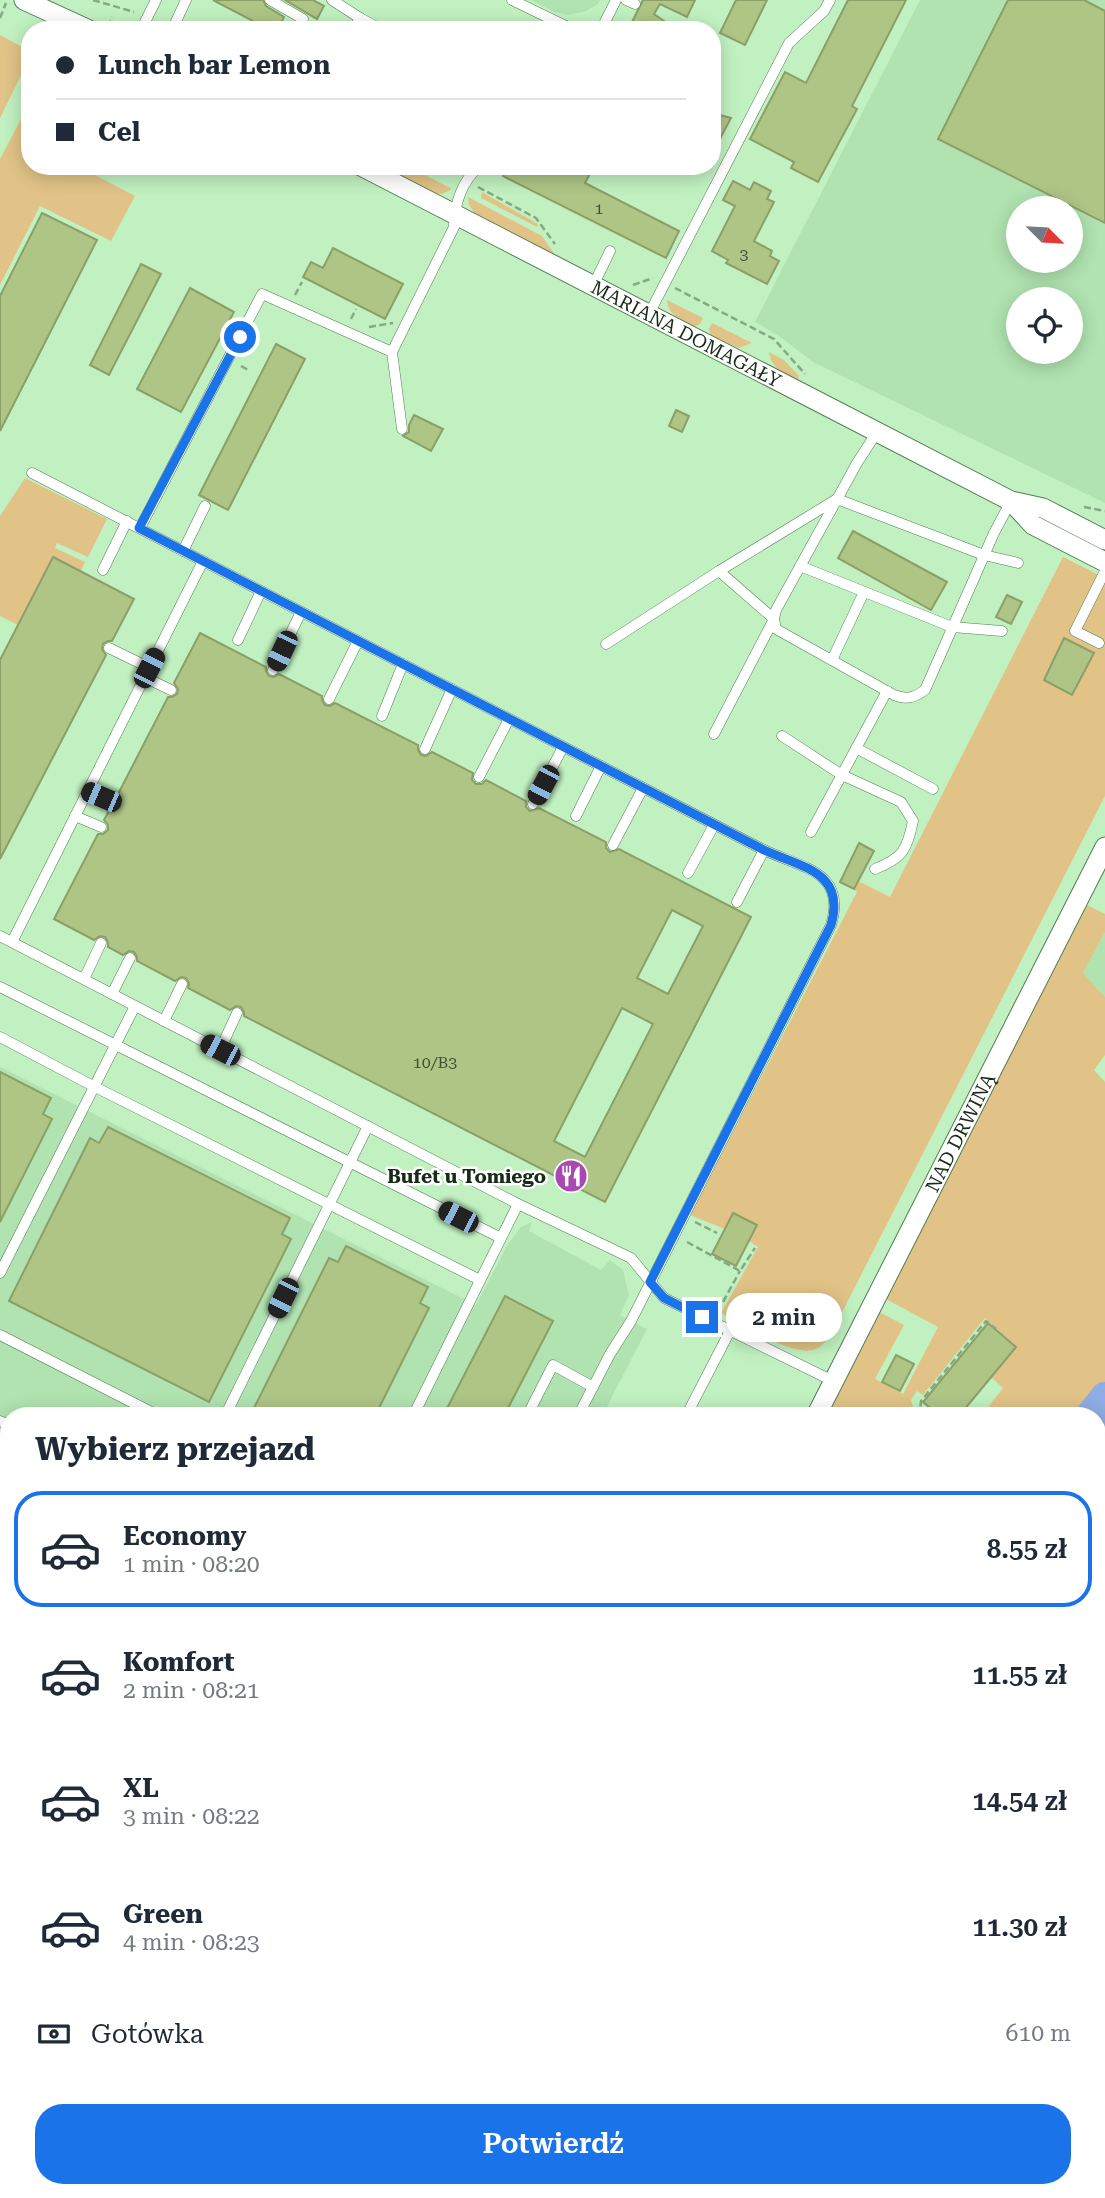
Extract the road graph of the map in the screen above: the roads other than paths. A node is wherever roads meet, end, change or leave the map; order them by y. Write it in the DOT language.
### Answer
graph roads {
  1 [pos="24,0"];
  2 [pos="156,0"];
  3 [pos="186,0"];
  4 [pos="270,0"];
  5 [pos="332,0"];
  6 [pos="512,0"];
  7 [pos="616,0"];
  8 [pos="830,0"];
  9 [pos="360,18"];
  10 [pos="303,19"];
  11 [pos="78,21"];
  12 [pos="146,21"];
  13 [pos="177,21"];
  14 [pos="358,21"];
  15 [pos="366,21"];
  16 [pos="555,21"];
  17 [pos="606,21"];
  18 [pos="378,175"];
  19 [pos="470,175"];
  20 [pos="721,175"];
  21 [pos="721,175"];
  22 [pos="454,214"];
  23 [pos="610,251"];
  24 [pos="593,286"];
  25 [pos="649,314"];
  26 [pos="392,352"];
  27 [pos="402,429"];
  28 [pos="877,432"];
  29 [pos="32,473"];
  30 [pos="837,499"];
  31 [pos="1011,501"];
  32 [pos="205,506"];
  33 [pos="127,521"];
  34 [pos="139,528"];
  35 [pos="1105,540"];
  36 [pos="183,551"];
  37 [pos="984,555"];
  38 [pos="203,561"];
  39 [pos="1105,562"];
  40 [pos="1018,563"];
  41 [pos="800,566"];
  42 [pos="103,570"];
  43 [pos="719,571"];
  44 [pos="1105,571"];
  45 [pos="261,591"];
  46 [pos="864,592"];
  47 [pos="301,612"];
  48 [pos="774,619"];
  49 [pos="953,627"];
  50 [pos="1002,631"];
  51 [pos="238,640"];
  52 [pos="358,641"];
  53 [pos="1099,643"];
  54 [pos="606,644"];
  55 [pos="109,648"];
  56 [pos="832,660"];
  57 [pos="403,664"];
  58 [pos="273,670"];
  59 [pos="147,673"];
  60 [pos="171,690"];
  61 [pos="452,690"];
  62 [pos="887,691"];
  63 [pos="329,699"];
  64 [pos="382,716"];
  65 [pos="509,719"];
  66 [pos="714,734"];
  67 [pos="782,736"];
  68 [pos="563,747"];
  69 [pos="856,748"];
  70 [pos="425,749"];
  71 [pos="600,766"];
  72 [pos="842,775"];
  73 [pos="479,777"];
  74 [pos="643,788"];
  75 [pos="933,789"];
  76 [pos="88,791"];
  77 [pos="114,803"];
  78 [pos="533,804"];
  79 [pos="75,816"];
  80 [pos="576,816"];
  81 [pos="714,825"];
  82 [pos="101,827"];
  83 [pos="811,832"];
  84 [pos="612,845"];
  85 [pos="1105,847"];
  86 [pos="764,850"];
  87 [pos="875,869"];
  88 [pos="688,873"];
  89 [pos="737,902"];
  90 [pos="0,936"];
  91 [pos="12,942"];
  92 [pos="101,943"];
  93 [pos="130,958"];
  94 [pos="84,979"];
  95 [pos="182,984"];
  96 [pos="0,988"];
  97 [pos="112,994"];
  98 [pos="135,1006"];
  99 [pos="237,1013"];
  100 [pos="164,1021"];
  101 [pos="0,1037"];
  102 [pos="116,1045"];
  103 [pos="220,1050"];
  104 [pos="94,1087"];
  105 [pos="368,1126"];
  106 [pos="350,1163"];
  107 [pos="518,1203"];
  108 [pos="330,1205"];
  109 [pos="501,1238"];
  110 [pos="0,1273"];
  111 [pos="480,1280"];
  112 [pos="650,1282"];
  113 [pos="730,1331"];
  114 [pos="0,1335"];
  115 [pos="833,1381"];
  116 [pos="593,1387"];
  117 [pos="141,1407"];
  118 [pos="229,1407"];
  119 [pos="417,1407"];
  120 [pos="532,1407"];
  121 [pos="583,1407"];
  122 [pos="691,1407"];
  123 [pos="820,1407"];
  1 -- 11 [label="street"];
  2 -- 12 [label="lane"];
  3 -- 13 [label="lane"];
  4 -- 10 [label="lane"];
  5 -- 9 [label="lane"];
  6 -- 16 [label="lane"];
  7 -- 17 [label="lane"];
  8 -- 21 [label="lane"];
  9 -- 14 [label="lane"];
  9 -- 15 [label="lane"];
  18 -- 22 [label="street, MARIANA DOMAGAŁY"];
  19 -- 22 [label="lane"];
  20 -- 25 [label="lane"];
  22 -- 24 [label="street, MARIANA DOMAGAŁY"];
  22 -- 26 [label="lane"];
  23 -- 24 [label="lane"];
  24 -- 25 [label="street, MARIANA DOMAGAŁY"];
  25 -- 28 [label="street, MARIANA DOMAGAŁY"];
  26 -- 27 [label="lane"];
  26 -- 34 [label="lane"];
  28 -- 30 [label="lane"];
  28 -- 31 [label="street, MARIANA DOMAGAŁY"];
  29 -- 33 [label="lane"];
  30 -- 37 [label="lane"];
  30 -- 41 [label="lane"];
  30 -- 43 [label="lane"];
  31 -- 35 [label="street, MARIANA DOMAGAŁY"];
  31 -- 37 [label="lane"];
  31 -- 39 [label="street, MARIANA DOMAGAŁY"];
  32 -- 36 [label="lane"];
  33 -- 34 [label="lane"];
  33 -- 42 [label="lane"];
  34 -- 36 [label="lane"];
  36 -- 38 [label="lane"];
  37 -- 40 [label="lane"];
  37 -- 49 [label="lane"];
  38 -- 45 [label="lane"];
  38 -- 59 [label="lane"];
  41 -- 46 [label="lane"];
  41 -- 48 [label="lane"];
  43 -- 48 [label="lane"];
  43 -- 54 [label="lane"];
  44 -- 53 [label="lane"];
  45 -- 47 [label="lane"];
  45 -- 51 [label="lane"];
  46 -- 49 [label="lane"];
  46 -- 56 [label="lane"];
  47 -- 52 [label="lane"];
  47 -- 58 [label="lane"];
  48 -- 56 [label="lane"];
  48 -- 66 [label="lane"];
  49 -- 50 [label="lane"];
  49 -- 62 [label="lane"];
  52 -- 57 [label="lane"];
  52 -- 63 [label="lane"];
  55 -- 59 [label="lane"];
  56 -- 62 [label="lane"];
  57 -- 61 [label="lane"];
  57 -- 64 [label="lane"];
  59 -- 60 [label="lane"];
  59 -- 76 [label="lane"];
  61 -- 65 [label="lane"];
  61 -- 70 [label="lane"];
  62 -- 69 [label="lane"];
  65 -- 68 [label="lane"];
  65 -- 73 [label="lane"];
  67 -- 72 [label="lane"];
  68 -- 71 [label="lane"];
  68 -- 78 [label="lane"];
  69 -- 72 [label="lane"];
  69 -- 75 [label="lane"];
  71 -- 74 [label="lane"];
  71 -- 80 [label="lane"];
  72 -- 83 [label="lane"];
  72 -- 87 [label="lane"];
  74 -- 81 [label="lane"];
  74 -- 84 [label="lane"];
  76 -- 77 [label="lane"];
  76 -- 79 [label="lane"];
  79 -- 82 [label="lane"];
  79 -- 91 [label="lane"];
  81 -- 86 [label="lane"];
  81 -- 88 [label="lane"];
  85 -- 115 [label="street, NAD DRWINĄ"];
  86 -- 89 [label="lane"];
  86 -- 112 [label="lane"];
  90 -- 91 [label="lane"];
  91 -- 94 [label="lane"];
  92 -- 94 [label="lane"];
  93 -- 97 [label="lane"];
  94 -- 97 [label="lane"];
  95 -- 100 [label="lane"];
  96 -- 102 [label="lane"];
  97 -- 98 [label="lane"];
  98 -- 100 [label="lane"];
  98 -- 102 [label="lane"];
  99 -- 103 [label="lane"];
  100 -- 103 [label="lane"];
  101 -- 104 [label="lane"];
  102 -- 104 [label="lane"];
  102 -- 106 [label="lane"];
  103 -- 105 [label="lane"];
  104 -- 108 [label="lane"];
  104 -- 110 [label="lane"];
  105 -- 106 [label="lane"];
  105 -- 107 [label="lane"];
  106 -- 108 [label="lane"];
  106 -- 109 [label="lane"];
  107 -- 109 [label="lane"];
  107 -- 112 [label="lane"];
  108 -- 111 [label="lane"];
  108 -- 118 [label="lane"];
  109 -- 111 [label="lane"];
  111 -- 119 [label="lane"];
  112 -- 113 [label="lane"];
  112 -- 116 [label="lane"];
  113 -- 115 [label="lane"];
  113 -- 122 [label="lane"];
  114 -- 117 [label="lane"];
  115 -- 123 [label="street, NAD DRWINĄ"];
  116 -- 120 [label="lane"];
  116 -- 121 [label="lane"];
}
